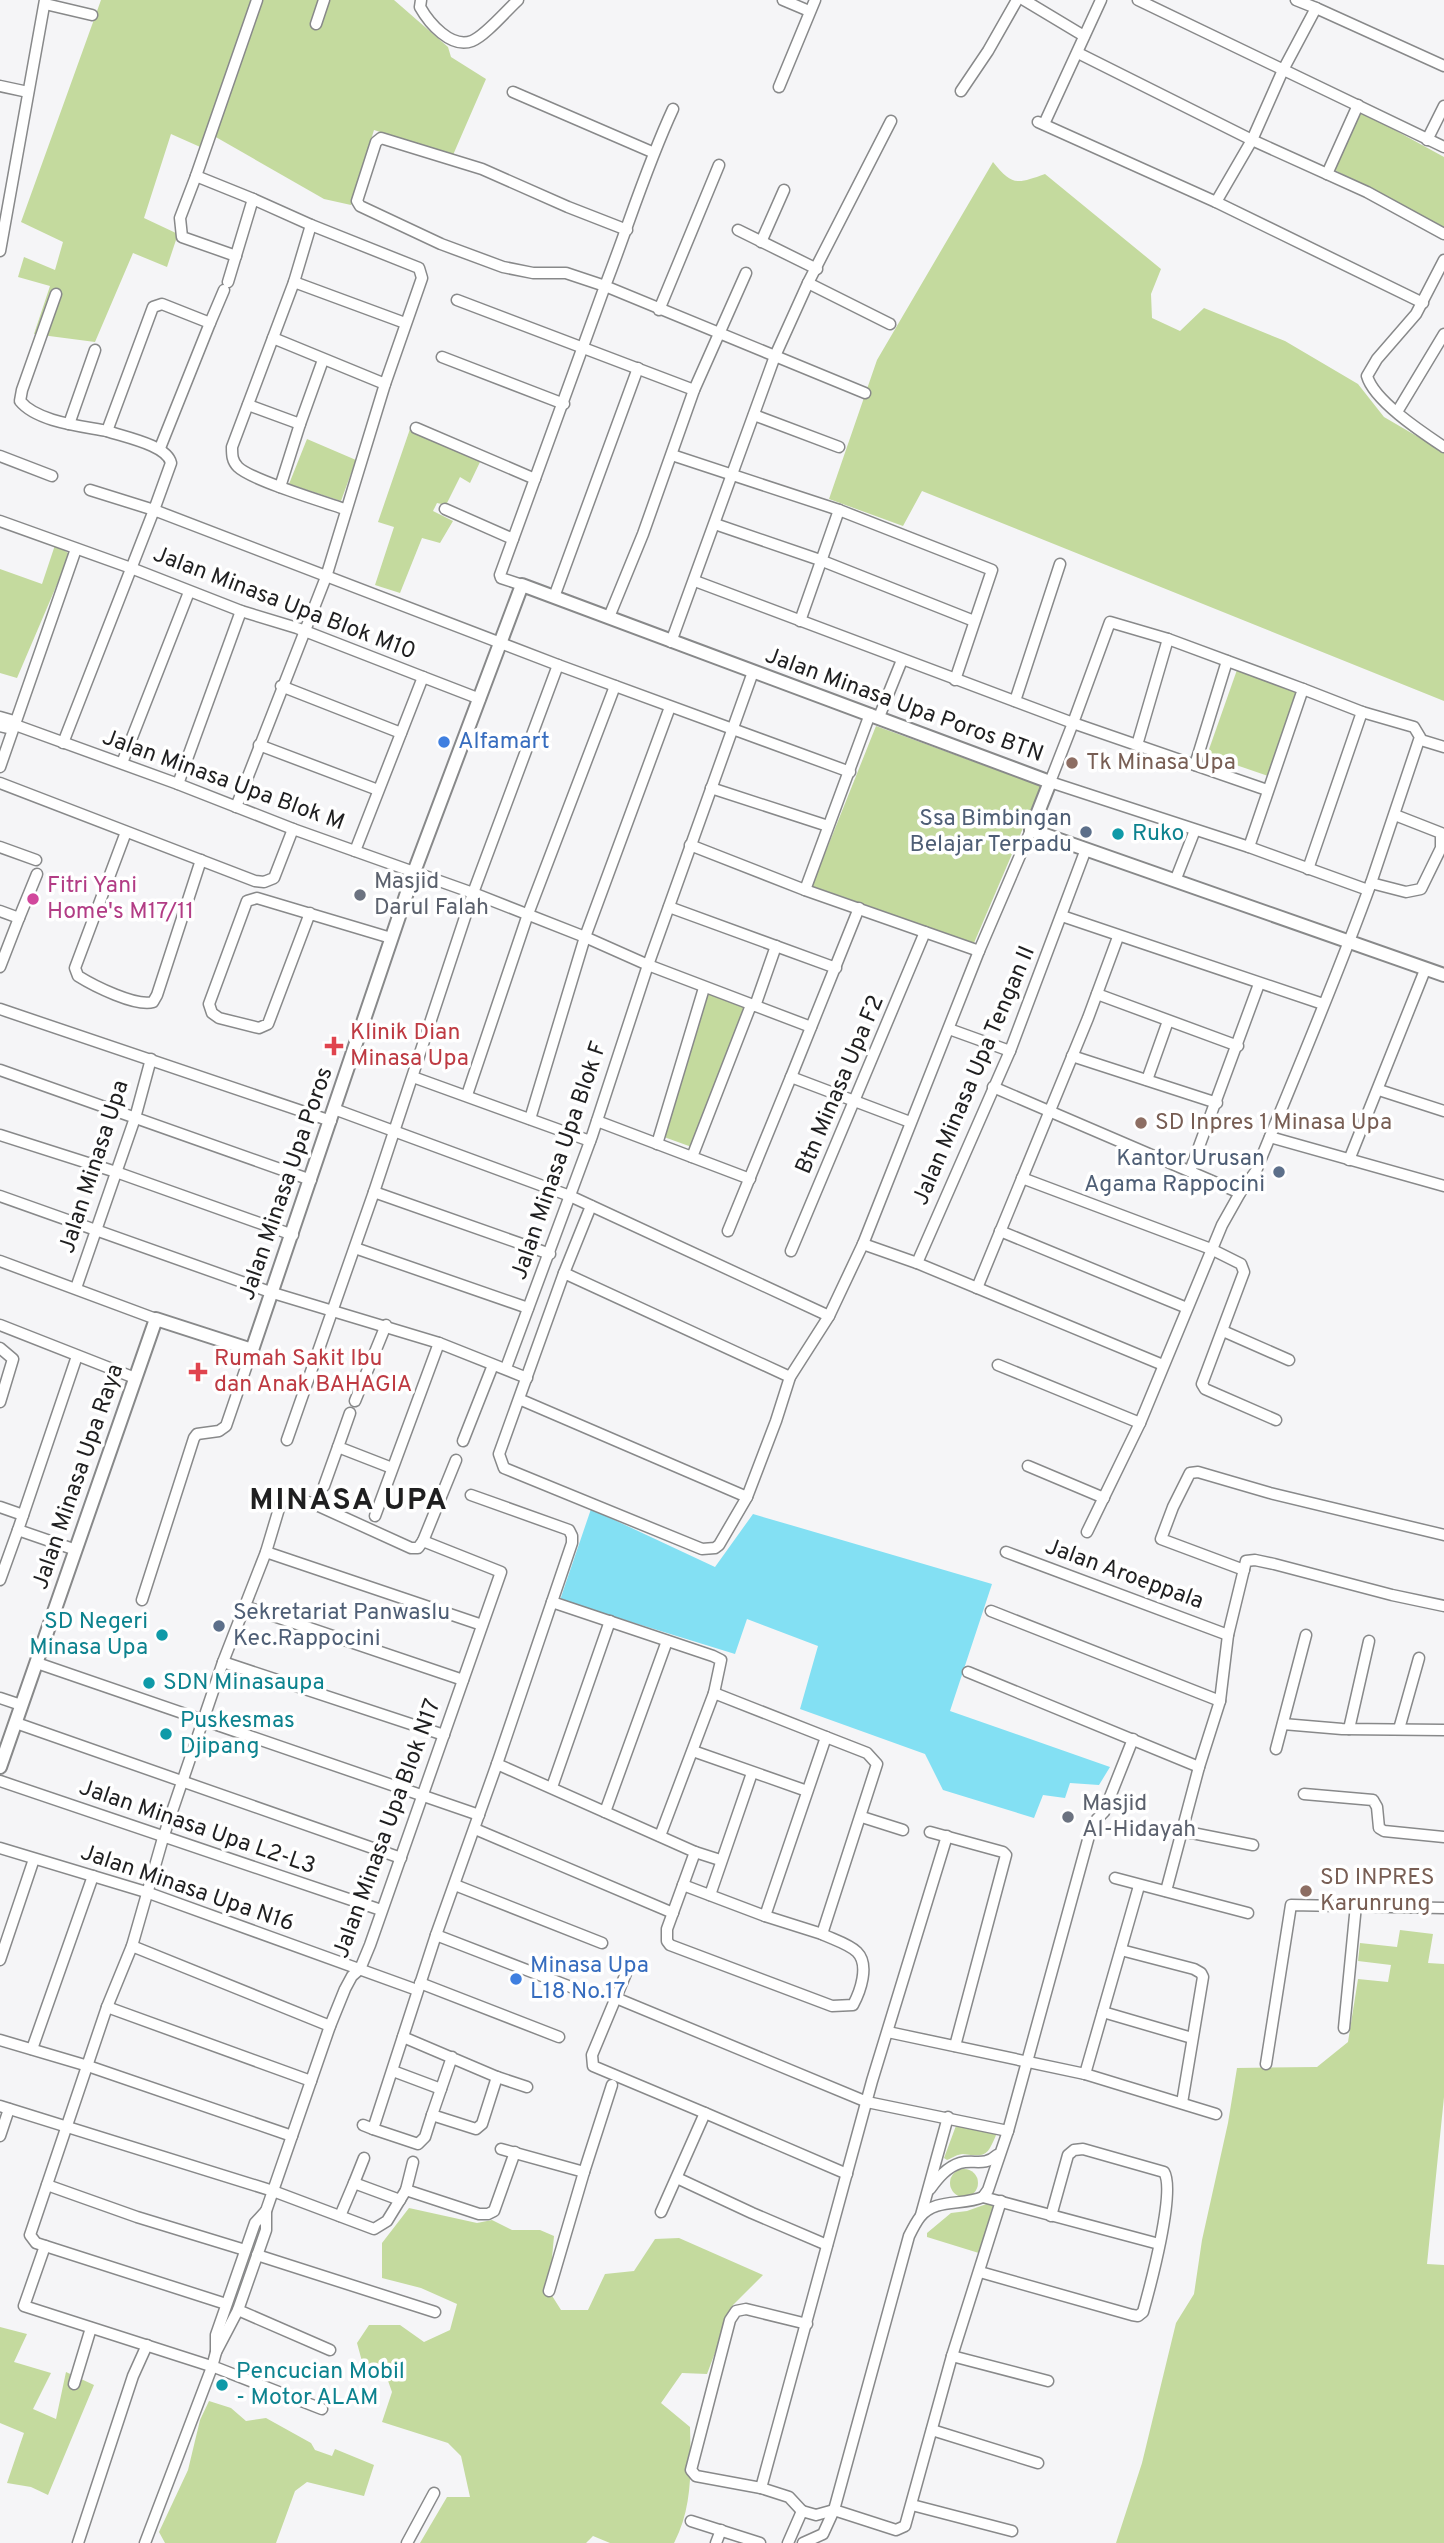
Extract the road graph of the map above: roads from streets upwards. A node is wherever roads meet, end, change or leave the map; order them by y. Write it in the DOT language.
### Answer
graph roads {
  1 [pos="257,0"];
  2 [pos="312,0"];
  3 [pos="421,0"];
  4 [pos="518,0"];
  5 [pos="783,0"];
  6 [pos="815,0"];
  7 [pos="1017,0"];
  8 [pos="1024,0"];
  9 [pos="1101,0"];
  10 [pos="1138,0"];
  11 [pos="1296,0"];
  12 [pos="45,2"];
  13 [pos="324,2"];
  14 [pos="1315,8"];
  15 [pos="809,11"];
  16 [pos="92,15"];
  17 [pos="316,24"];
  18 [pos="1084,36"];
  19 [pos="1078,52"];
  20 [pos="1444,66"];
  21 [pos="1283,70"];
  22 [pos="0,86"];
  23 [pos="779,87"];
  24 [pos="961,91"];
  25 [pos="28,92"];
  26 [pos="513,92"];
  27 [pos="1358,105"];
  28 [pos="1444,106"];
  29 [pos="673,110"];
  30 [pos="891,121"];
  31 [pos="1427,139"];
  32 [pos="1252,140"];
  33 [pos="1444,147"];
  34 [pos="652,152"];
  35 [pos="719,165"];
  36 [pos="1327,174"];
  37 [pos="196,176"];
  38 [pos="784,190"];
  39 [pos="253,199"];
  40 [pos="5,201"];
  41 [pos="1216,202"];
  42 [pos="311,225"];
  43 [pos="627,230"];
  44 [pos="738,230"];
  45 [pos="1444,234"];
  46 [pos="761,242"];
  47 [pos="0,251"];
  48 [pos="236,256"];
  49 [pos="1444,260"];
  50 [pos="817,269"];
  51 [pos="746,273"];
  52 [pos="294,282"];
  53 [pos="808,283"];
  54 [pos="605,286"];
  55 [pos="57,293"];
  56 [pos="457,300"];
  57 [pos="1423,303"];
  58 [pos="659,310"];
  59 [pos="211,323"];
  60 [pos="405,323"];
  61 [pos="890,324"];
  62 [pos="1444,334"];
  63 [pos="719,335"];
  64 [pos="272,338"];
  65 [pos="583,348"];
  66 [pos="95,350"];
  67 [pos="775,356"];
  68 [pos="442,357"];
  69 [pos="323,360"];
  70 [pos="638,369"];
  71 [pos="385,384"];
  72 [pos="694,390"];
  73 [pos="865,393"];
  74 [pos="564,404"];
  75 [pos="248,405"];
  76 [pos="1397,412"];
  77 [pos="754,415"];
  78 [pos="69,424"];
  79 [pos="300,424"];
  80 [pos="416,428"];
  81 [pos="107,431"];
  82 [pos="839,447"];
  83 [pos="1444,447"];
  84 [pos="160,449"];
  85 [pos="672,455"];
  86 [pos="0,456"];
  87 [pos="732,474"];
  88 [pos="52,476"];
  89 [pos="535,479"];
  90 [pos="280,486"];
  91 [pos="90,490"];
  92 [pos="345,509"];
  93 [pos="445,509"];
  94 [pos="839,510"];
  95 [pos="153,512"];
  96 [pos="0,521"];
  97 [pos="715,524"];
  98 [pos="513,539"];
  99 [pos="76,549"];
  100 [pos="820,560"];
  101 [pos="1060,564"];
  102 [pos="131,568"];
  103 [pos="326,577"];
  104 [pos="695,581"];
  105 [pos="522,585"];
  106 [pos="189,592"];
  107 [pos="554,597"];
  108 [pos="241,611"];
  109 [pos="609,617"];
  110 [pos="800,621"];
  111 [pos="974,621"];
  112 [pos="304,631"];
  113 [pos="1168,639"];
  114 [pos="501,642"];
  115 [pos="671,642"];
  116 [pos="902,660"];
  117 [pos="1227,661"];
  118 [pos="558,665"];
  119 [pos="753,672"];
  120 [pos="423,677"];
  121 [pos="955,680"];
  122 [pos="281,686"];
  123 [pos="615,686"];
  124 [pos="1303,689"];
  125 [pos="480,699"];
  126 [pos="1015,701"];
  127 [pos="670,707"];
  128 [pos="1362,712"];
  129 [pos="874,716"];
  130 [pos="0,717"];
  131 [pos="1073,723"];
  132 [pos="15,725"];
  133 [pos="0,726"];
  134 [pos="732,729"];
  135 [pos="401,733"];
  136 [pos="1421,740"];
  137 [pos="63,743"];
  138 [pos="259,745"];
  139 [pos="1137,745"];
  140 [pos="1444,747"];
  141 [pos="122,763"];
  142 [pos="1195,765"];
  143 [pos="0,767"];
  144 [pos="850,772"];
  145 [pos="1050,782"];
  146 [pos="0,783"];
  147 [pos="178,784"];
  148 [pos="711,789"];
  149 [pos="378,790"];
  150 [pos="1267,790"];
  151 [pos="236,807"];
  152 [pos="1395,815"];
  153 [pos="828,826"];
  154 [pos="293,829"];
  155 [pos="1031,830"];
  156 [pos="1195,830"];
  157 [pos="126,832"];
  158 [pos="690,845"];
  159 [pos="1249,847"];
  160 [pos="0,848"];
  161 [pos="1086,849"];
  162 [pos="355,850"];
  163 [pos="36,860"];
  164 [pos="201,860"];
  165 [pos="1308,869"];
  166 [pos="414,872"];
  167 [pos="37,874"];
  168 [pos="1175,881"];
  169 [pos="1369,886"];
  170 [pos="805,890"];
  171 [pos="473,893"];
  172 [pos="669,907"];
  173 [pos="859,908"];
  174 [pos="0,911"];
  175 [pos="310,913"];
  176 [pos="528,914"];
  177 [pos="1062,916"];
  178 [pos="19,918"];
  179 [pos="925,932"];
  180 [pos="585,937"];
  181 [pos="1118,937"];
  182 [pos="391,938"];
  183 [pos="1350,943"];
  184 [pos="776,946"];
  185 [pos="979,951"];
  186 [pos="648,965"];
  187 [pos="0,967"];
  188 [pos="836,968"];
  189 [pos="1425,970"];
  190 [pos="1444,975"];
  191 [pos="1259,984"];
  192 [pos="704,988"];
  193 [pos="1097,995"];
  194 [pos="1323,1004"];
  195 [pos="753,1005"];
  196 [pos="0,1009"];
  197 [pos="1168,1021"];
  198 [pos="811,1027"];
  199 [pos="949,1029"];
  200 [pos="1238,1046"];
  201 [pos="1010,1051"];
  202 [pos="1072,1056"];
  203 [pos="151,1059"];
  204 [pos="0,1070"];
  205 [pos="412,1077"];
  206 [pos="792,1077"];
  207 [pos="1147,1080"];
  208 [pos="993,1087"];
  209 [pos="1379,1090"];
  210 [pos="467,1096"];
  211 [pos="856,1100"];
  212 [pos="1216,1103"];
  213 [pos="1444,1111"];
  214 [pos="1049,1112"];
  215 [pos="332,1115"];
  216 [pos="135,1118"];
  217 [pos="530,1119"];
  218 [pos="597,1121"];
  219 [pos="910,1122"];
  220 [pos="395,1131"];
  221 [pos="0,1135"];
  222 [pos="1270,1137"];
  223 [pos="590,1141"];
  224 [pos="657,1144"];
  225 [pos="692,1157"];
  226 [pos="1349,1160"];
  227 [pos="1190,1171"];
  228 [pos="116,1172"];
  229 [pos="1022,1178"];
  230 [pos="311,1180"];
  231 [pos="750,1180"];
  232 [pos="1444,1186"];
  233 [pos="374,1192"];
  234 [pos="1240,1193"];
  235 [pos="0,1196"];
  236 [pos="570,1196"];
  237 [pos="591,1206"];
  238 [pos="94,1231"];
  239 [pos="728,1231"];
  240 [pos="1000,1231"];
  241 [pos="292,1235"];
  242 [pos="863,1244"];
  243 [pos="355,1248"];
  244 [pos="1212,1249"];
  245 [pos="791,1251"];
  246 [pos="550,1254"];
  247 [pos="0,1261"];
  248 [pos="917,1263"];
  249 [pos="564,1273"];
  250 [pos="75,1288"];
  251 [pos="977,1288"];
  252 [pos="273,1293"];
  253 [pos="528,1308"];
  254 [pos="1187,1308"];
  255 [pos="333,1309"];
  256 [pos="830,1316"];
  257 [pos="156,1319"];
  258 [pos="0,1325"];
  259 [pos="386,1325"];
  260 [pos="1223,1331"];
  261 [pos="439,1343"];
  262 [pos="0,1348"];
  263 [pos="252,1350"];
  264 [pos="77,1356"];
  265 [pos="1289,1360"];
  266 [pos="998,1364"];
  267 [pos="494,1365"];
  268 [pos="1163,1365"];
  269 [pos="506,1368"];
  270 [pos="790,1377"];
  271 [pos="135,1378"];
  272 [pos="527,1378"];
  273 [pos="519,1399"];
  274 [pos="355,1401"];
  275 [pos="0,1402"];
  276 [pos="351,1413"];
  277 [pos="1276,1420"];
  278 [pos="1140,1423"];
  279 [pos="287,1440"];
  280 [pos="463,1440"];
  281 [pos="342,1449"];
  282 [pos="456,1460"];
  283 [pos="1028,1466"];
  284 [pos="392,1468"];
  285 [pos="324,1486"];
  286 [pos="471,1495"];
  287 [pos="747,1497"];
  288 [pos="1104,1498"];
  289 [pos="0,1507"];
  290 [pos="23,1515"];
  291 [pos="375,1516"];
  292 [pos="18,1530"];
  293 [pos="1087,1532"];
  294 [pos="1444,1535"];
  295 [pos="423,1541"];
  296 [pos="76,1550"];
  297 [pos="266,1552"];
  298 [pos="1006,1552"];
  299 [pos="1245,1565"];
  300 [pos="1,1573"];
  301 [pos="142,1600"];
  302 [pos="552,1602"];
  303 [pos="244,1606"];
  304 [pos="1444,1606"];
  305 [pos="991,1611"];
  306 [pos="610,1621"];
  307 [pos="482,1625"];
  308 [pos="1228,1635"];
  309 [pos="1306,1635"];
  310 [pos="667,1641"];
  311 [pos="1369,1641"];
  312 [pos="1419,1658"];
  313 [pos="223,1662"];
  314 [pos="37,1663"];
  315 [pos="968,1672"];
  316 [pos="463,1680"];
  317 [pos="714,1693"];
  318 [pos="0,1698"];
  319 [pos="1220,1701"];
  320 [pos="22,1705"];
  321 [pos="204,1721"];
  322 [pos="16,1723"];
  323 [pos="1283,1724"];
  324 [pos="1349,1729"];
  325 [pos="1399,1729"];
  326 [pos="1444,1730"];
  327 [pos="444,1735"];
  328 [pos="826,1737"];
  329 [pos="1132,1740"];
  330 [pos="1276,1749"];
  331 [pos="693,1751"];
  332 [pos="498,1764"];
  333 [pos="0,1767"];
  334 [pos="1199,1767"];
  335 [pos="752,1773"];
  336 [pos="0,1781"];
  337 [pos="184,1781"];
  338 [pos="552,1787"];
  339 [pos="807,1791"];
  340 [pos="1304,1794"];
  341 [pos="422,1796"];
  342 [pos="604,1812"];
  343 [pos="480,1815"];
  344 [pos="862,1817"];
  345 [pos="475,1829"];
  346 [pos="904,1830"];
  347 [pos="1182,1830"];
  348 [pos="930,1832"];
  349 [pos="660,1836"];
  350 [pos="947,1836"];
  351 [pos="1444,1837"];
  352 [pos="163,1838"];
  353 [pos="1253,1845"];
  354 [pos="0,1848"];
  355 [pos="695,1852"];
  356 [pos="401,1858"];
  357 [pos="34,1859"];
  358 [pos="720,1860"];
  359 [pos="93,1876"];
  360 [pos="1115,1878"];
  361 [pos="455,1885"];
  362 [pos="683,1885"];
  363 [pos="1139,1886"];
  364 [pos="1166,1891"];
  365 [pos="146,1892"];
  366 [pos="710,1895"];
  367 [pos="1356,1905"];
  368 [pos="1444,1908"];
  369 [pos="382,1910"];
  370 [pos="673,1913"];
  371 [pos="1248,1913"];
  372 [pos="765,1916"];
  373 [pos="822,1934"];
  374 [pos="436,1935"];
  375 [pos="602,1942"];
  376 [pos="132,1946"];
  377 [pos="1121,1950"];
  378 [pos="0,1959"];
  379 [pos="360,1969"];
  380 [pos="627,1971"];
  381 [pos="419,1987"];
  382 [pos="576,1989"];
  383 [pos="616,1997"];
  384 [pos="107,2007"];
  385 [pos="1103,2012"];
  386 [pos="330,2026"];
  387 [pos="1344,2028"];
  388 [pos="888,2032"];
  389 [pos="403,2037"];
  390 [pos="559,2037"];
  391 [pos="1192,2038"];
  392 [pos="0,2040"];
  393 [pos="955,2046"];
  394 [pos="33,2049"];
  395 [pos="452,2057"];
  396 [pos="1027,2062"];
  397 [pos="1266,2064"];
  398 [pos="88,2066"];
  399 [pos="393,2071"];
  400 [pos="1085,2074"];
  401 [pos="497,2077"];
  402 [pos="311,2081"];
  403 [pos="612,2085"];
  404 [pos="527,2087"];
  405 [pos="441,2089"];
  406 [pos="867,2102"];
  407 [pos="1182,2104"];
  408 [pos="5,2107"];
  409 [pos="705,2113"];
  410 [pos="1216,2113"];
  411 [pos="432,2115"];
  412 [pos="948,2118"];
  413 [pos="66,2125"];
  414 [pos="1007,2131"];
  415 [pos="0,2136"];
  416 [pos="292,2136"];
  417 [pos="501,2149"];
  418 [pos="515,2152"];
  419 [pos="999,2152"];
  420 [pos="364,2158"];
  421 [pos="413,2162"];
  422 [pos="584,2172"];
  423 [pos="846,2174"];
  424 [pos="677,2178"];
  425 [pos="354,2183"];
  426 [pos="47,2185"];
  427 [pos="273,2191"];
  428 [pos="927,2194"];
  429 [pos="403,2195"];
  430 [pos="983,2197"];
  431 [pos="1001,2201"];
  432 [pos="266,2211"];
  433 [pos="661,2211"];
  434 [pos="340,2216"];
  435 [pos="921,2216"];
  436 [pos="1051,2216"];
  437 [pos="1159,2244"];
  438 [pos="827,2245"];
  439 [pos="45,2246"];
  440 [pos="245,2250"];
  441 [pos="257,2255"];
  442 [pos="980,2272"];
  443 [pos="549,2291"];
  444 [pos="226,2304"];
  445 [pos="238,2310"];
  446 [pos="435,2312"];
  447 [pos="807,2325"];
  448 [pos="91,2328"];
  449 [pos="147,2345"];
  450 [pos="330,2350"];
  451 [pos="216,2352"];
  452 [pos="952,2356"];
  453 [pos="212,2367"];
  454 [pos="1048,2381"];
  455 [pos="74,2384"];
  456 [pos="322,2409"];
  457 [pos="932,2430"];
  458 [pos="1038,2463"];
  459 [pos="761,2488"];
  460 [pos="434,2493"];
  461 [pos="912,2505"];
  462 [pos="834,2510"];
  463 [pos="802,2511"];
  464 [pos="691,2521"];
  465 [pos="721,2530"];
  466 [pos="1012,2531"];
  467 [pos="78,2543"];
  468 [pos="145,2543"];
  469 [pos="407,2543"];
  470 [pos="716,2543"];
  471 [pos="760,2543"];
  472 [pos="788,2543"];
  473 [pos="803,2543"];
  1 -- 37 [label="street"];
  2 -- 13 [label="street"];
  3 -- 4 [label="street"];
  5 -- 15 [label="street"];
  6 -- 15 [label="street"];
  7 -- 24 [label="street"];
  8 -- 18 [label="street"];
  9 -- 18 [label="street"];
  10 -- 21 [label="street"];
  11 -- 14 [label="street"];
  12 -- 16 [label="street"];
  12 -- 25 [label="street"];
  13 -- 17 [label="street"];
  14 -- 20 [label="street"];
  14 -- 21 [label="street"];
  15 -- 23 [label="street"];
  18 -- 19 [label="street"];
  19 -- 32 [label="street"];
  19 -- 41 [label="street"];
  21 -- 27 [label="street"];
  21 -- 32 [label="street"];
  22 -- 25 [label="street"];
  25 -- 40 [label="street"];
  26 -- 34 [label="street"];
  27 -- 31 [label="street"];
  27 -- 36 [label="street"];
  28 -- 31 [label="street"];
  29 -- 34 [label="street"];
  30 -- 50 [label="street"];
  31 -- 33 [label="street"];
  32 -- 36 [label="street"];
  32 -- 41 [label="street"];
  34 -- 43 [label="street"];
  35 -- 58 [label="street"];
  36 -- 45 [label="street"];
  37 -- 39 [label="street"];
  37 -- 48 [label="street"];
  38 -- 46 [label="street"];
  39 -- 42 [label="street"];
  39 -- 48 [label="street"];
  40 -- 47 [label="street"];
  41 -- 57 [label="street"];
  42 -- 52 [label="street"];
  42 -- 60 [label="street"];
  43 -- 54 [label="street"];
  43 -- 54 [label="street"];
  44 -- 46 [label="street"];
  46 -- 50 [label="street"];
  48 -- 59 [label="street"];
  49 -- 57 [label="street"];
  50 -- 53 [label="street"];
  51 -- 63 [label="street"];
  52 -- 60 [label="street"];
  52 -- 64 [label="street"];
  53 -- 61 [label="street"];
  53 -- 67 [label="street"];
  54 -- 58 [label="street"];
  54 -- 65 [label="street"];
  55 -- 78 [label="street"];
  56 -- 65 [label="street"];
  57 -- 76 [label="street"];
  58 -- 63 [label="street"];
  59 -- 81 [label="street"];
  59 -- 84 [label="street"];
  60 -- 71 [label="street"];
  62 -- 76 [label="street"];
  63 -- 67 [label="street"];
  63 -- 72 [label="street"];
  64 -- 69 [label="street"];
  64 -- 75 [label="street"];
  65 -- 70 [label="street"];
  65 -- 74 [label="street"];
  66 -- 78 [label="street"];
  67 -- 73 [label="street"];
  67 -- 77 [label="street"];
  68 -- 74 [label="street"];
  69 -- 71 [label="street"];
  69 -- 79 [label="street"];
  70 -- 72 [label="street"];
  70 -- 107 [label="street"];
  71 -- 92 [label="street"];
  72 -- 85 [label="street"];
  74 -- 89 [label="street"];
  75 -- 79 [label="street"];
  75 -- 90 [label="street"];
  76 -- 83 [label="street"];
  77 -- 82 [label="street"];
  77 -- 87 [label="street"];
  78 -- 81 [label="street"];
  79 -- 90 [label="street"];
  80 -- 89 [label="street"];
  81 -- 84 [label="street"];
  84 -- 95 [label="street"];
  85 -- 87 [label="street"];
  85 -- 109 [label="street"];
  86 -- 88 [label="street"];
  87 -- 94 [label="street"];
  87 -- 97 [label="street"];
  89 -- 98 [label="street"];
  90 -- 92 [label="street"];
  91 -- 95 [label="street"];
  92 -- 103 [label="street"];
  93 -- 98 [label="street"];
  94 -- 100 [label="street"];
  94 -- 111 [label="street"];
  95 -- 102 [label="street"];
  95 -- 103 [label="street"];
  96 -- 99 [label="street, Jalan Minasa Upa Blok M10"];
  97 -- 100 [label="street"];
  97 -- 104 [label="street"];
  98 -- 105 [label="street, Jalan Minasa Upa Poros BTN"];
  99 -- 102 [label="street, Jalan Minasa Upa Blok M10"];
  99 -- 132 [label="street"];
  100 -- 110 [label="street"];
  100 -- 111 [label="street"];
  101 -- 126 [label="street"];
  102 -- 106 [label="street, Jalan Minasa Upa Blok M10"];
  102 -- 137 [label="street"];
  103 -- 112 [label="street"];
  103 -- 114 [label="street"];
  104 -- 110 [label="street"];
  104 -- 115 [label="street"];
  105 -- 107 [label="street, Jalan Minasa Upa Poros BTN"];
  105 -- 114 [label="street"];
  106 -- 108 [label="street, Jalan Minasa Upa Blok M10"];
  106 -- 141 [label="street"];
  107 -- 109 [label="street, Jalan Minasa Upa Poros BTN"];
  108 -- 112 [label="street, Jalan Minasa Upa Blok M10"];
  108 -- 147 [label="street"];
  109 -- 115 [label="street, Jalan Minasa Upa Poros BTN"];
  110 -- 116 [label="street"];
  111 -- 121 [label="street"];
  112 -- 120 [label="street, Jalan Minasa Upa Blok M10"];
  112 -- 122 [label="street"];
  113 -- 117 [label="street"];
  113 -- 131 [label="street"];
  113 -- 139 [label="street"];
  114 -- 118 [label="street"];
  114 -- 125 [label="street"];
  115 -- 119 [label="street, Jalan Minasa Upa Poros BTN"];
  116 -- 121 [label="street"];
  116 -- 129 [label="street"];
  117 -- 124 [label="street"];
  117 -- 142 [label="street"];
  118 -- 123 [label="street"];
  118 -- 171 [label="street"];
  119 -- 129 [label="street, Jalan Minasa Upa Poros BTN"];
  119 -- 134 [label="street, Jalan Minasa Upa Blok F"];
  120 -- 125 [label="street, Jalan Minasa Upa Blok M10"];
  120 -- 135 [label="street"];
  121 -- 126 [label="street"];
  122 -- 135 [label="street"];
  122 -- 138 [label="street"];
  123 -- 127 [label="street"];
  123 -- 176 [label="street"];
  124 -- 128 [label="street"];
  124 -- 150 [label="street"];
  125 -- 166 [label="street"];
  126 -- 131 [label="street"];
  127 -- 134 [label="street"];
  127 -- 180 [label="street"];
  128 -- 136 [label="street"];
  128 -- 165 [label="street"];
  129 -- 144 [label="street"];
  129 -- 145 [label="street, Jalan Minasa Upa Poros BTN"];
  130 -- 132 [label="street"];
  131 -- 139 [label="street"];
  131 -- 145 [label="street"];
  132 -- 133 [label="street"];
  132 -- 137 [label="street, Jalan Minasa Upa Blok M"];
  132 -- 143 [label="street"];
  134 -- 144 [label="street"];
  134 -- 148 [label="street, Jalan Minasa Upa Blok F"];
  135 -- 149 [label="street"];
  136 -- 140 [label="street"];
  136 -- 152 [label="street"];
  137 -- 141 [label="street, Jalan Minasa Upa Blok M"];
  138 -- 149 [label="street"];
  138 -- 151 [label="street"];
  139 -- 142 [label="street"];
  141 -- 147 [label="street, Jalan Minasa Upa Blok M"];
  142 -- 150 [label="street"];
  144 -- 153 [label="street"];
  145 -- 155 [label="street, Jalan Minasa Upa Poros BTN"];
  145 -- 156 [label="street"];
  146 -- 157 [label="street"];
  147 -- 151 [label="street, Jalan Minasa Upa Blok M"];
  148 -- 153 [label="street"];
  148 -- 158 [label="street, Jalan Minasa Upa Blok F"];
  149 -- 162 [label="street"];
  150 -- 159 [label="street"];
  151 -- 154 [label="street, Jalan Minasa Upa Blok M"];
  152 -- 169 [label="street"];
  152 -- 169 [label="street"];
  153 -- 170 [label="street"];
  154 -- 162 [label="street, Jalan Minasa Upa Blok M"];
  154 -- 164 [label="street"];
  155 -- 161 [label="street"];
  155 -- 185 [label="street"];
  156 -- 159 [label="street"];
  156 -- 168 [label="street"];
  157 -- 164 [label="street"];
  157 -- 164 [label="street"];
  158 -- 170 [label="street"];
  158 -- 172 [label="street, Jalan Minasa Upa Blok F"];
  159 -- 165 [label="street"];
  160 -- 163 [label="street"];
  161 -- 168 [label="street"];
  161 -- 177 [label="street, Jalan Minasa Upa Tengan II"];
  162 -- 166 [label="street, Jalan Minasa Upa Blok M"];
  165 -- 169 [label="street"];
  166 -- 171 [label="street"];
  166 -- 182 [label="street, Jalan Minasa Upa Poros"];
  167 -- 178 [label="street"];
  168 -- 183 [label="street"];
  169 -- 183 [label="street"];
  170 -- 173 [label="street"];
  171 -- 176 [label="street"];
  171 -- 205 [label="street"];
  172 -- 184 [label="street"];
  172 -- 186 [label="street, Jalan Minasa Upa Blok F"];
  173 -- 179 [label="street"];
  173 -- 188 [label="street"];
  174 -- 178 [label="street"];
  175 -- 175 [label="street"];
  175 -- 182 [label="street"];
  176 -- 180 [label="street"];
  176 -- 210 [label="street"];
  177 -- 181 [label="street"];
  177 -- 201 [label="street, Jalan Minasa Upa Tengan II"];
  178 -- 187 [label="street"];
  179 -- 185 [label="street"];
  179 -- 211 [label="street, Btn Minasa Upa F2"];
  180 -- 186 [label="street"];
  180 -- 217 [label="street"];
  181 -- 191 [label="street"];
  181 -- 193 [label="street"];
  182 -- 215 [label="street, Jalan Minasa Upa Poros"];
  183 -- 189 [label="street"];
  183 -- 194 [label="street"];
  184 -- 188 [label="street"];
  184 -- 195 [label="street"];
  185 -- 199 [label="street"];
  186 -- 192 [label="street"];
  186 -- 218 [label="street, Jalan Minasa Upa Blok F"];
  188 -- 198 [label="street"];
  189 -- 190 [label="street"];
  189 -- 209 [label="street"];
  191 -- 194 [label="street"];
  191 -- 200 [label="street"];
  192 -- 195 [label="street"];
  192 -- 224 [label="street"];
  193 -- 197 [label="street"];
  193 -- 202 [label="street"];
  194 -- 222 [label="street"];
  195 -- 198 [label="street"];
  195 -- 225 [label="street"];
  196 -- 203 [label="street"];
  197 -- 200 [label="street"];
  197 -- 207 [label="street"];
  198 -- 206 [label="street"];
  199 -- 201 [label="street"];
  199 -- 219 [label="street"];
  200 -- 212 [label="street"];
  201 -- 208 [label="street, Jalan Minasa Upa Tengan II"];
  202 -- 207 [label="street"];
  202 -- 214 [label="street"];
  203 -- 215 [label="street"];
  203 -- 216 [label="street, Jalan Minasa Upa"];
  204 -- 216 [label="street"];
  205 -- 210 [label="street"];
  205 -- 220 [label="street"];
  206 -- 211 [label="street"];
  206 -- 231 [label="street"];
  207 -- 212 [label="street"];
  208 -- 214 [label="street"];
  208 -- 248 [label="street, Jalan Minasa Upa Tengan II"];
  209 -- 213 [label="street"];
  209 -- 226 [label="street"];
  210 -- 217 [label="street"];
  211 -- 219 [label="street"];
  211 -- 245 [label="street, Btn Minasa Upa F2"];
  212 -- 227 [label="street"];
  214 -- 227 [label="street"];
  214 -- 229 [label="street"];
  215 -- 220 [label="street"];
  215 -- 230 [label="street, Jalan Minasa Upa Poros"];
  216 -- 228 [label="street, Jalan Minasa Upa"];
  216 -- 230 [label="street"];
  217 -- 223 [label="street"];
  218 -- 223 [label="street, Jalan Minasa Upa Blok F"];
  218 -- 224 [label="street"];
  219 -- 242 [label="street"];
  220 -- 233 [label="street"];
  220 -- 236 [label="street"];
  221 -- 228 [label="street"];
  222 -- 226 [label="street"];
  222 -- 234 [label="street"];
  223 -- 236 [label="street, Jalan Minasa Upa Blok F"];
  224 -- 225 [label="street"];
  225 -- 231 [label="street"];
  226 -- 232 [label="street"];
  227 -- 234 [label="street"];
  228 -- 238 [label="street, Jalan Minasa Upa"];
  228 -- 241 [label="street"];
  229 -- 240 [label="street"];
  229 -- 244 [label="street"];
  230 -- 241 [label="street, Jalan Minasa Upa Poros"];
  231 -- 239 [label="street"];
  233 -- 243 [label="street"];
  233 -- 246 [label="street"];
  234 -- 244 [label="street"];
  235 -- 238 [label="street"];
  236 -- 237 [label="street"];
  236 -- 246 [label="street, Jalan Minasa Upa Blok F"];
  237 -- 249 [label="street"];
  237 -- 256 [label="street"];
  238 -- 250 [label="street, Jalan Minasa Upa"];
  238 -- 252 [label="street"];
  240 -- 251 [label="street"];
  240 -- 254 [label="street"];
  241 -- 252 [label="street, Jalan Minasa Upa Poros"];
  242 -- 248 [label="street"];
  242 -- 256 [label="street"];
  243 -- 253 [label="street"];
  243 -- 255 [label="street"];
  244 -- 254 [label="street"];
  244 -- 260 [label="street"];
  246 -- 253 [label="street, Jalan Minasa Upa Blok F"];
  247 -- 250 [label="street"];
  248 -- 251 [label="street"];
  249 -- 270 [label="street"];
  249 -- 272 [label="street"];
  250 -- 257 [label="street"];
  251 -- 268 [label="street"];
  252 -- 255 [label="street"];
  252 -- 263 [label="street, Jalan Minasa Upa Poros"];
  253 -- 269 [label="street, Jalan Minasa Upa Blok F"];
  254 -- 268 [label="street"];
  255 -- 259 [label="street"];
  255 -- 279 [label="street"];
  256 -- 270 [label="street"];
  257 -- 263 [label="street"];
  257 -- 271 [label="street, Jalan Minasa Upa Raya"];
  258 -- 264 [label="street"];
  259 -- 261 [label="street"];
  259 -- 274 [label="street"];
  260 -- 265 [label="street"];
  260 -- 277 [label="street"];
  261 -- 267 [label="street"];
  261 -- 284 [label="street"];
  262 -- 275 [label="street"];
  263 -- 301 [label="street"];
  264 -- 271 [label="street"];
  264 -- 290 [label="street"];
  266 -- 278 [label="street"];
  267 -- 269 [label="street"];
  267 -- 280 [label="street"];
  268 -- 278 [label="street"];
  269 -- 272 [label="street"];
  270 -- 287 [label="street"];
  271 -- 296 [label="street, Jalan Minasa Upa Raya"];
  272 -- 273 [label="street"];
  273 -- 287 [label="street"];
  273 -- 287 [label="street"];
  276 -- 281 [label="street"];
  278 -- 288 [label="street"];
  281 -- 284 [label="street"];
  281 -- 285 [label="street"];
  282 -- 295 [label="street"];
  283 -- 288 [label="street"];
  284 -- 291 [label="street"];
  286 -- 302 [label="street"];
  288 -- 293 [label="street"];
  289 -- 290 [label="street"];
  290 -- 292 [label="street"];
  292 -- 296 [label="street"];
  292 -- 300 [label="street"];
  294 -- 299 [label="street"];
  295 -- 297 [label="street"];
  295 -- 307 [label="street, Jalan Minasa Upa Blok N17"];
  296 -- 314 [label="street, Jalan Minasa Upa Raya"];
  297 -- 303 [label="street"];
  297 -- 307 [label="street"];
  298 -- 308 [label="street, Jalan Aroeppala"];
  299 -- 304 [label="street"];
  299 -- 308 [label="street"];
  302 -- 306 [label="street"];
  302 -- 332 [label="street"];
  303 -- 313 [label="street"];
  303 -- 316 [label="street"];
  305 -- 319 [label="street"];
  306 -- 310 [label="street"];
  306 -- 338 [label="street"];
  307 -- 316 [label="street, Jalan Minasa Upa Blok N17"];
  308 -- 319 [label="street"];
  309 -- 323 [label="street"];
  310 -- 317 [label="street"];
  310 -- 342 [label="street"];
  311 -- 324 [label="street"];
  312 -- 325 [label="street"];
  313 -- 321 [label="street"];
  313 -- 327 [label="street"];
  314 -- 320 [label="street, Jalan Minasa Upa Raya"];
  314 -- 321 [label="street"];
  315 -- 329 [label="street"];
  316 -- 327 [label="street, Jalan Minasa Upa Blok N17"];
  317 -- 328 [label="street"];
  317 -- 331 [label="street"];
  318 -- 320 [label="street"];
  319 -- 334 [label="street"];
  320 -- 322 [label="street, Jalan Minasa Upa Raya"];
  321 -- 337 [label="street"];
  321 -- 341 [label="street"];
  322 -- 333 [label="street, Jalan Minasa Upa Raya"];
  322 -- 337 [label="street"];
  323 -- 324 [label="street"];
  323 -- 330 [label="street"];
  324 -- 325 [label="street"];
  325 -- 326 [label="street"];
  327 -- 341 [label="street, Jalan Minasa Upa Blok N17"];
  328 -- 339 [label="street"];
  328 -- 344 [label="street"];
  329 -- 334 [label="street"];
  329 -- 396 [label="street"];
  331 -- 335 [label="street"];
  331 -- 349 [label="street"];
  332 -- 338 [label="street"];
  332 -- 343 [label="street"];
  334 -- 347 [label="street"];
  335 -- 339 [label="street"];
  335 -- 358 [label="street"];
  336 -- 352 [label="street, Jalan Minasa Upa L2-L3"];
  337 -- 352 [label="street"];
  337 -- 356 [label="street"];
  338 -- 342 [label="street"];
  339 -- 372 [label="street"];
  340 -- 351 [label="street"];
  341 -- 343 [label="street"];
  341 -- 356 [label="street, Jalan Minasa Upa Blok N17"];
  342 -- 349 [label="street"];
  343 -- 345 [label="street"];
  344 -- 346 [label="street"];
  344 -- 373 [label="street"];
  345 -- 361 [label="street"];
  345 -- 370 [label="street"];
  347 -- 353 [label="street"];
  347 -- 364 [label="street"];
  348 -- 350 [label="street"];
  349 -- 355 [label="street"];
  350 -- 388 [label="street"];
  350 -- 393 [label="street"];
  352 -- 365 [label="street"];
  352 -- 369 [label="street, Jalan Minasa Upa L2-L3"];
  354 -- 357 [label="street, Jalan Minasa Upa N16"];
  355 -- 358 [label="street"];
  355 -- 362 [label="street"];
  356 -- 369 [label="street, Jalan Minasa Upa Blok N17"];
  357 -- 359 [label="street, Jalan Minasa Upa N16"];
  357 -- 378 [label="street"];
  358 -- 366 [label="street"];
  359 -- 365 [label="street, Jalan Minasa Upa N16"];
  359 -- 394 [label="street"];
  360 -- 363 [label="street"];
  361 -- 374 [label="street"];
  361 -- 375 [label="street"];
  362 -- 366 [label="street"];
  362 -- 370 [label="street"];
  363 -- 364 [label="street"];
  363 -- 377 [label="street"];
  364 -- 371 [label="street"];
  365 -- 376 [label="street"];
  365 -- 379 [label="street, Jalan Minasa Upa N16"];
  366 -- 372 [label="street"];
  367 -- 368 [label="street"];
  367 -- 387 [label="street"];
  367 -- 397 [label="street"];
  369 -- 379 [label="street, Jalan Minasa Upa Blok N17"];
  370 -- 373 [label="street"];
  372 -- 373 [label="street"];
  374 -- 381 [label="street"];
  374 -- 382 [label="street"];
  376 -- 384 [label="street"];
  376 -- 386 [label="street"];
  377 -- 385 [label="street"];
  377 -- 391 [label="street"];
  379 -- 381 [label="street, Jalan Minasa Upa N16"];
  379 -- 386 [label="street, Jalan Minasa Upa Blok N17"];
  380 -- 383 [label="street"];
  381 -- 389 [label="street"];
  381 -- 390 [label="street, Jalan Minasa Upa N16"];
  383 -- 406 [label="street"];
  383 -- 409 [label="street"];
  384 -- 398 [label="street"];
  384 -- 402 [label="street"];
  385 -- 391 [label="street"];
  385 -- 400 [label="street"];
  386 -- 402 [label="street, Jalan Minasa Upa Blok N17"];
  388 -- 393 [label="street"];
  388 -- 406 [label="street"];
  389 -- 395 [label="street"];
  389 -- 399 [label="street"];
  391 -- 407 [label="street"];
  392 -- 394 [label="street"];
  393 -- 396 [label="street"];
  394 -- 398 [label="street"];
  395 -- 401 [label="street"];
  395 -- 405 [label="street"];
  396 -- 400 [label="street"];
  396 -- 414 [label="street"];
  398 -- 413 [label="street"];
  398 -- 416 [label="street"];
  399 -- 405 [label="street"];
  399 -- 411 [label="street"];
  400 -- 407 [label="street"];
  401 -- 404 [label="street"];
  401 -- 411 [label="street"];
  402 -- 416 [label="street, Jalan Minasa Upa Blok N17"];
  403 -- 422 [label="street"];
  405 -- 411 [label="street"];
  406 -- 412 [label="street"];
  406 -- 423 [label="street"];
  407 -- 410 [label="street"];
  408 -- 413 [label="street"];
  408 -- 415 [label="street"];
  409 -- 423 [label="street"];
  409 -- 424 [label="street"];
  412 -- 414 [label="street"];
  412 -- 428 [label="street"];
  413 -- 426 [label="street"];
  413 -- 427 [label="street"];
  414 -- 419 [label="street"];
  416 -- 427 [label="street, Jalan Minasa Upa Blok N17"];
  417 -- 418 [label="street"];
  418 -- 422 [label="street"];
  418 -- 429 [label="street"];
  419 -- 428 [label="street"];
  419 -- 430 [label="street"];
  420 -- 425 [label="street"];
  421 -- 429 [label="street"];
  422 -- 443 [label="street"];
  423 -- 438 [label="street"];
  424 -- 433 [label="street"];
  424 -- 438 [label="street"];
  425 -- 429 [label="street"];
  425 -- 434 [label="street"];
  426 -- 439 [label="street"];
  426 -- 440 [label="street"];
  427 -- 432 [label="street, Jalan Minasa Upa Blok N17"];
  427 -- 434 [label="street"];
  428 -- 435 [label="street"];
  429 -- 434 [label="street"];
  430 -- 431 [label="street"];
  430 -- 435 [label="street"];
  431 -- 436 [label="street"];
  431 -- 442 [label="street"];
  432 -- 440 [label="street"];
  432 -- 441 [label="street"];
  435 -- 462 [label="street"];
  436 -- 437 [label="street"];
  436 -- 437 [label="street"];
  437 -- 442 [label="street"];
  438 -- 447 [label="street"];
  439 -- 444 [label="street"];
  439 -- 448 [label="street"];
  440 -- 444 [label="street"];
  441 -- 445 [label="street"];
  441 -- 446 [label="street"];
  442 -- 452 [label="street"];
  444 -- 451 [label="street"];
  445 -- 450 [label="street"];
  445 -- 451 [label="street"];
  447 -- 459 [label="street"];
  447 -- 459 [label="street"];
  448 -- 449 [label="street"];
  448 -- 455 [label="street"];
  449 -- 453 [label="street"];
  449 -- 467 [label="street"];
  451 -- 453 [label="street"];
  452 -- 454 [label="street"];
  452 -- 457 [label="street"];
  453 -- 456 [label="street"];
  453 -- 468 [label="street"];
  457 -- 458 [label="street"];
  457 -- 461 [label="street"];
  459 -- 463 [label="street"];
  460 -- 469 [label="street"];
  461 -- 462 [label="street"];
  461 -- 466 [label="street"];
  462 -- 463 [label="street"];
  462 -- 473 [label="street"];
  463 -- 472 [label="street"];
  464 -- 465 [label="street"];
  465 -- 470 [label="street"];
  465 -- 471 [label="street"];
}
